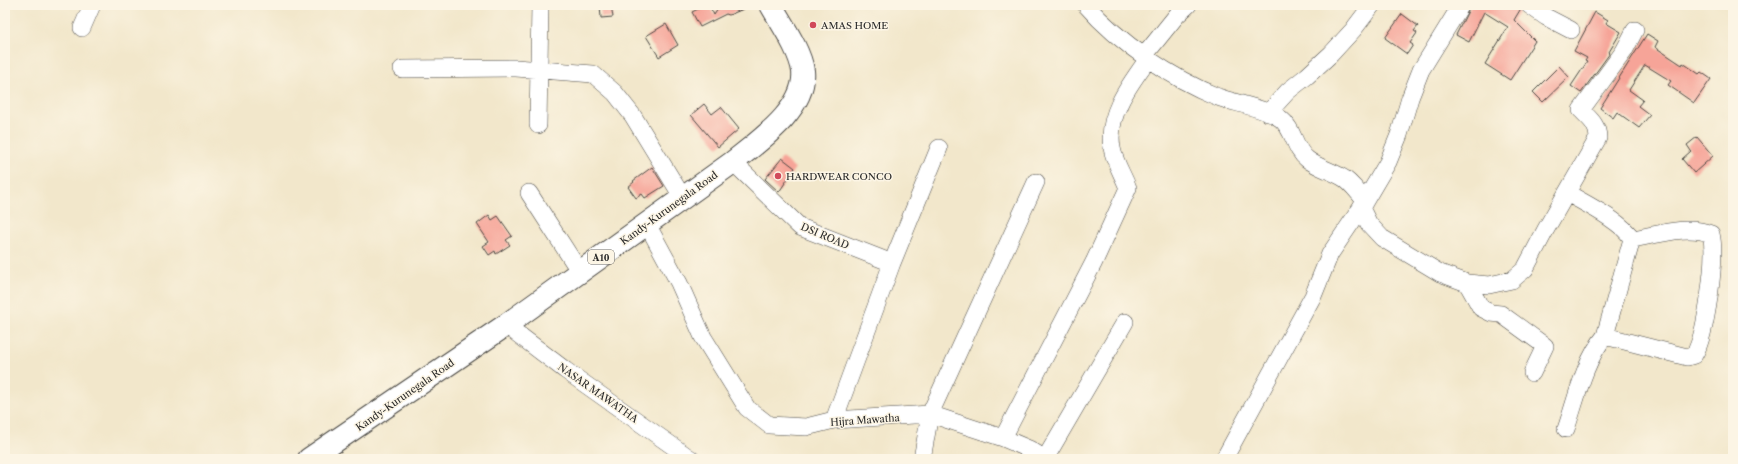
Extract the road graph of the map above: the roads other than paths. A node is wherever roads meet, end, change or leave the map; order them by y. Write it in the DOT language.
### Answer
graph roads {
  1 [pos="92,5"];
  2 [pos="540,5"];
  3 [pos="771,5"];
  4 [pos="1086,5"];
  5 [pos="1188,5"];
  6 [pos="1372,5"];
  7 [pos="1460,5"];
  8 [pos="1529,5"];
  9 [pos="82,28"];
  10 [pos="1570,30"];
  11 [pos="1635,30"];
  12 [pos="1146,58"];
  13 [pos="402,69"];
  14 [pos="538,70"];
  15 [pos="1268,113"];
  16 [pos="538,125"];
  17 [pos="939,148"];
  18 [pos="733,162"];
  19 [pos="1036,182"];
  20 [pos="529,193"];
  21 [pos="1567,193"];
  22 [pos="683,198"];
  23 [pos="1363,205"];
  24 [pos="647,224"];
  25 [pos="1632,239"];
  26 [pos="892,263"];
  27 [pos="580,272"];
  28 [pos="1467,283"];
  29 [pos="1125,322"];
  30 [pos="506,325"];
  31 [pos="1605,336"];
  32 [pos="1532,373"];
  33 [pos="930,414"];
  34 [pos="834,420"];
  35 [pos="1566,429"];
  36 [pos="1002,438"];
  37 [pos="320,456"];
  38 [pos="691,459"];
  39 [pos="922,459"];
  40 [pos="1045,459"];
  41 [pos="1224,459"];
  1 -- 9 [label="street"];
  2 -- 14 [label="street"];
  3 -- 18 [label="highway, Kandy-Kurunegala Road / A10"];
  4 -- 12 [label="street"];
  5 -- 12 [label="street"];
  6 -- 15 [label="street"];
  7 -- 23 [label="street"];
  8 -- 10 [label="street"];
  11 -- 21 [label="street"];
  12 -- 15 [label="street"];
  12 -- 36 [label="street"];
  13 -- 14 [label="street"];
  14 -- 16 [label="street"];
  14 -- 22 [label="street"];
  15 -- 23 [label="street"];
  17 -- 26 [label="street"];
  18 -- 22 [label="highway, Kandy-Kurunegala Road / A10"];
  18 -- 26 [label="street, DSI ROAD"];
  19 -- 33 [label="street"];
  20 -- 27 [label="street"];
  21 -- 25 [label="street"];
  21 -- 28 [label="street"];
  22 -- 24 [label="highway, Kandy-Kurunegala Road / A10"];
  23 -- 28 [label="street"];
  23 -- 41 [label="street"];
  24 -- 27 [label="highway, Kandy-Kurunegala Road / A10"];
  24 -- 34 [label="street, Hijra Mawatha"];
  25 -- 31 [label="street"];
  25 -- 31 [label="street"];
  26 -- 34 [label="street"];
  27 -- 30 [label="highway, Kandy-Kurunegala Road / A10"];
  28 -- 32 [label="street"];
  29 -- 40 [label="street"];
  30 -- 37 [label="highway, Kandy-Kurunegala Road / A10"];
  30 -- 38 [label="street, NASAR MAWATHA"];
  31 -- 35 [label="street"];
  33 -- 34 [label="street, Hijra Mawatha"];
  33 -- 36 [label="street, Hijra Mawatha"];
  33 -- 39 [label="street"];
  36 -- 40 [label="street, Hijra Mawatha"];
}
